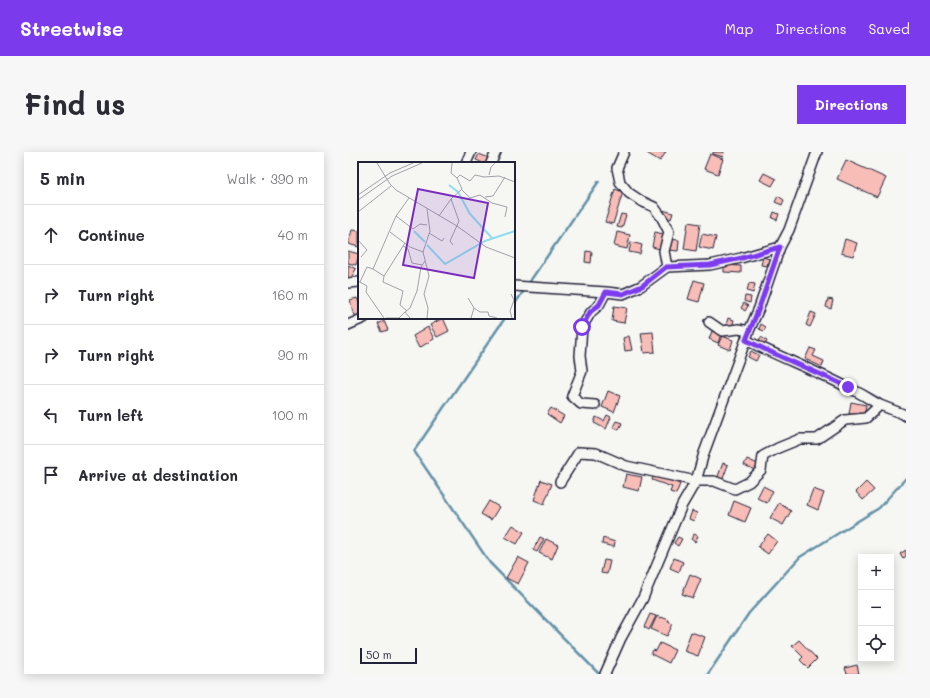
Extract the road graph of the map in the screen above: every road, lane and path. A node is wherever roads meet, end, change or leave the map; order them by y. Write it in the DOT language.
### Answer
graph roads {
  1 [pos="471,152"];
  2 [pos="496,152"];
  3 [pos="624,152"];
  4 [pos="817,152"];
  5 [pos="466,162"];
  6 [pos="491,162"];
  7 [pos="780,247"];
  8 [pos="666,267"];
  9 [pos="358,282"];
  10 [pos="348,283"];
  11 [pos="515,286"];
  12 [pos="606,292"];
  13 [pos="362,319"];
  14 [pos="709,322"];
  15 [pos="348,325"];
  16 [pos="749,330"];
  17 [pos="746,340"];
  18 [pos="595,405"];
  19 [pos="880,405"];
  20 [pos="906,416"];
  21 [pos="696,481"];
  22 [pos="560,482"];
  23 [pos="605,674"];
  1 -- 5 [label="street"];
  2 -- 6 [label="street"];
  3 -- 8 [label="street"];
  4 -- 7 [label="street"];
  7 -- 8 [label="street"];
  7 -- 16 [label="street"];
  8 -- 12 [label="street"];
  9 -- 10 [label="street"];
  11 -- 12 [label="street"];
  12 -- 18 [label="street"];
  13 -- 15 [label="street"];
  14 -- 16 [label="street"];
  16 -- 17 [label="street"];
  17 -- 19 [label="street"];
  17 -- 21 [label="street"];
  19 -- 20 [label="street"];
  19 -- 21 [label="street"];
  21 -- 22 [label="street"];
  21 -- 23 [label="street"];
}
